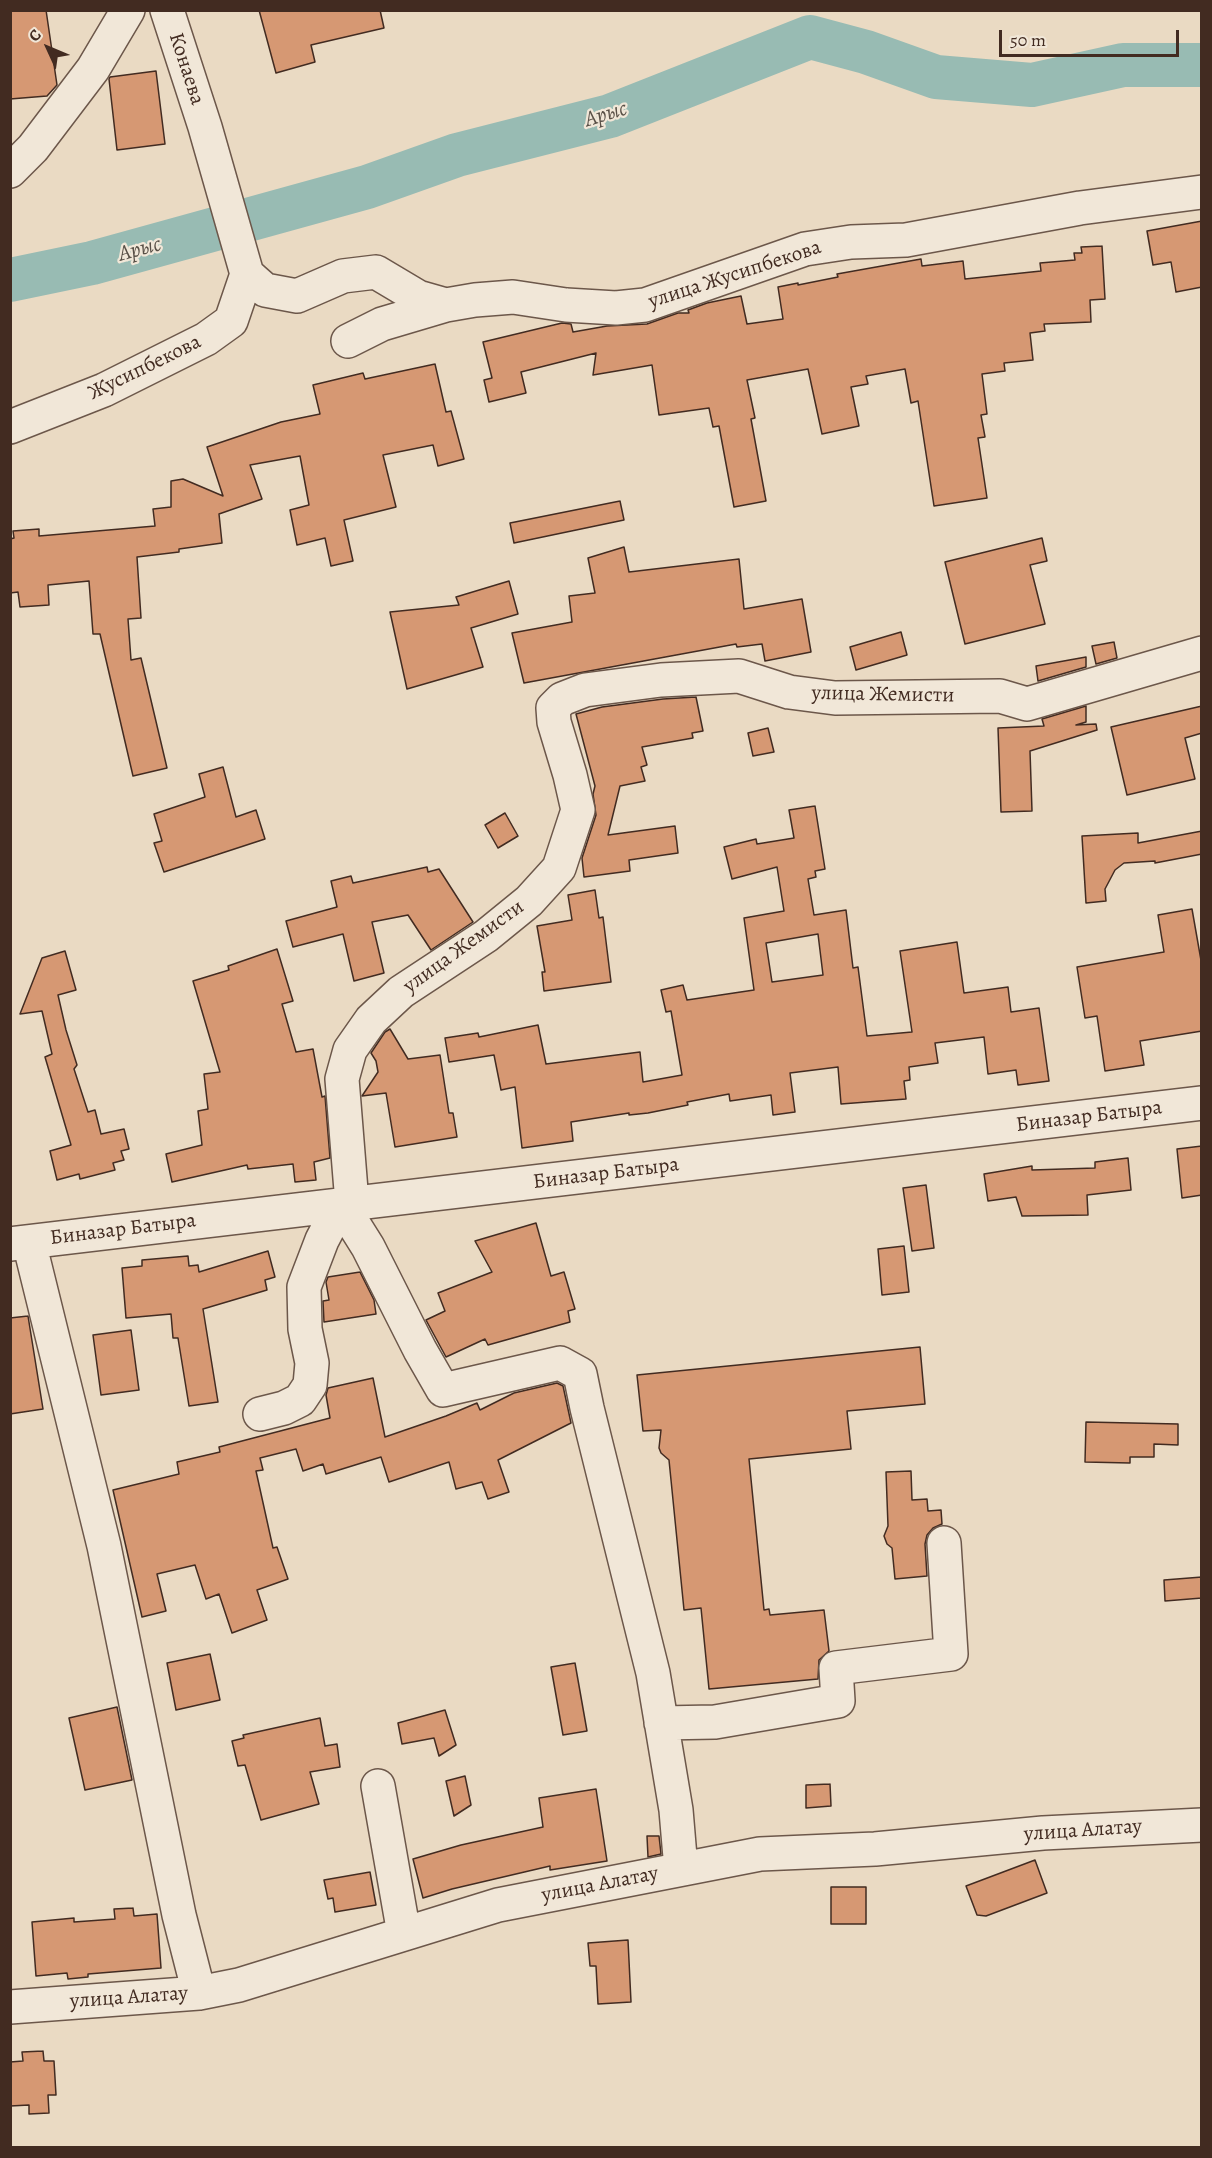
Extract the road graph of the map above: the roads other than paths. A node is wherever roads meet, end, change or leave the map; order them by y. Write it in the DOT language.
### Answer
graph roads {
  1 [pos="128,10"];
  2 [pos="167,10"];
  3 [pos="10,171"];
  4 [pos="1202,192"];
  5 [pos="248,274"];
  6 [pos="446,305"];
  7 [pos="348,341"];
  8 [pos="10,427"];
  9 [pos="1202,653"];
  10 [pos="1202,1103"];
  11 [pos="347,1203"];
  12 [pos="20,1243"];
  13 [pos="260,1414"];
  14 [pos="944,1543"];
  15 [pos="662,1723"];
  16 [pos="378,1786"];
  17 [pos="1202,1825"];
  18 [pos="681,1869"];
  19 [pos="404,1934"];
  20 [pos="199,1993"];
  21 [pos="10,2007"];
  1 -- 3 [label="street"];
  2 -- 5 [label="street, Конаева"];
  4 -- 6 [label="street, улица Жусипбекова"];
  5 -- 6 [label="street, улица Жусипбекова"];
  5 -- 8 [label="street, Жусипбекова"];
  6 -- 7 [label="street"];
  9 -- 11 [label="street, улица Жемисти"];
  10 -- 11 [label="street, Биназар Батыра"];
  11 -- 12 [label="street, Биназар Батыра"];
  11 -- 13 [label="street"];
  11 -- 15 [label="street"];
  12 -- 20 [label="street"];
  14 -- 15 [label="street"];
  15 -- 18 [label="street"];
  16 -- 19 [label="street"];
  17 -- 18 [label="street, улица Алатау"];
  18 -- 19 [label="street, улица Алатау"];
  19 -- 20 [label="street, улица Алатау"];
  20 -- 21 [label="street, улица Алатау"];
}
